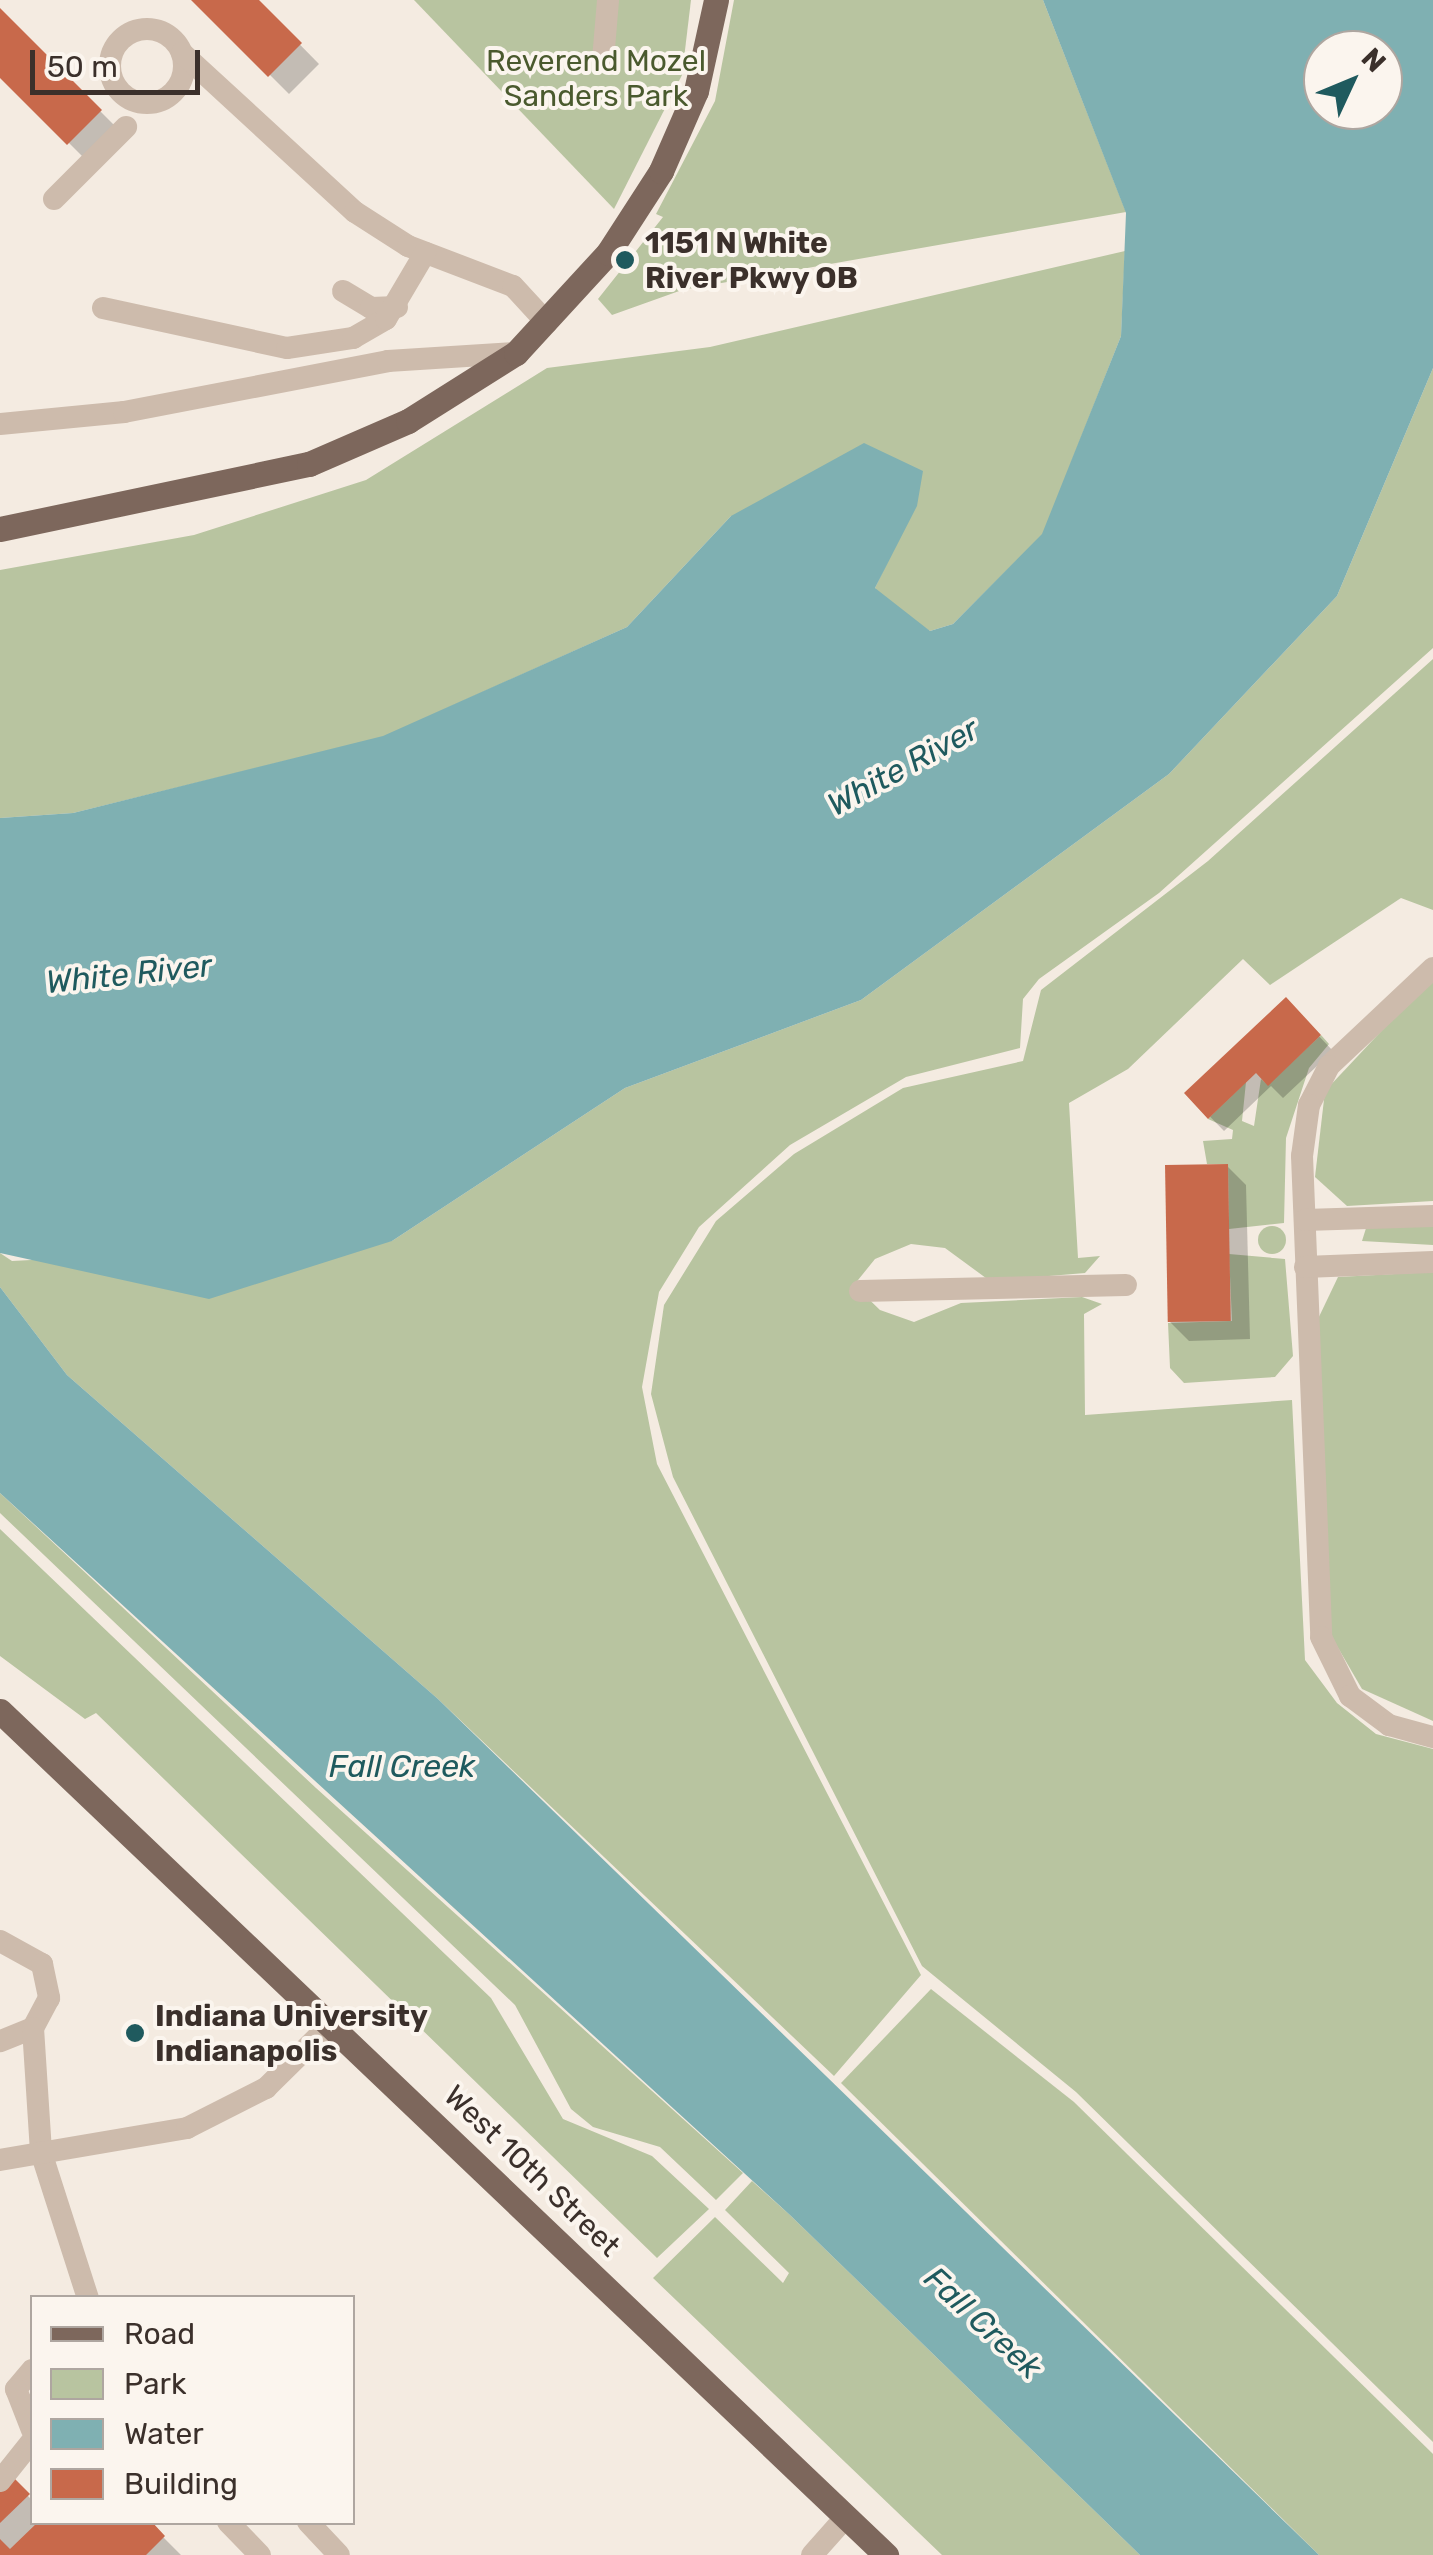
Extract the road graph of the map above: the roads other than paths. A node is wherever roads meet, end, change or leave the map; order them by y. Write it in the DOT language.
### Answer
graph roads {
  1 [pos="608,0"];
  2 [pos="716,0"];
  3 [pos="603,60"];
  4 [pos="188,65"];
  5 [pos="126,98"];
  6 [pos="154,104"];
  7 [pos="126,128"];
  8 [pos="54,199"];
  9 [pos="425,253"];
  10 [pos="343,291"];
  11 [pos="397,307"];
  12 [pos="103,308"];
  13 [pos="547,324"];
  14 [pos="516,353"];
  15 [pos="0,424"];
  16 [pos="0,529"];
  17 [pos="1433,968"];
  18 [pos="1433,1216"];
  19 [pos="1305,1220"];
  20 [pos="1433,1262"];
  21 [pos="1306,1266"];
  22 [pos="1126,1285"];
  23 [pos="860,1291"];
  24 [pos="0,1711"];
  25 [pos="1433,1738"];
  26 [pos="0,1940"];
  27 [pos="332,2024"];
  28 [pos="33,2028"];
  29 [pos="0,2041"];
  30 [pos="42,2152"];
  31 [pos="0,2160"];
  32 [pos="87,2295"];
  33 [pos="30,2372"];
  34 [pos="8,2395"];
  35 [pos="30,2427"];
  36 [pos="30,2444"];
  37 [pos="0,2481"];
  38 [pos="845,2518"];
  39 [pos="231,2525"];
  40 [pos="311,2525"];
  41 [pos="260,2555"];
  42 [pos="339,2555"];
  43 [pos="812,2555"];
  44 [pos="886,2555"];
  1 -- 3 [label="street"];
  2 -- 13 [label="main road"];
  4 -- 5 [label="street"];
  4 -- 6 [label="street"];
  4 -- 9 [label="street"];
  5 -- 6 [label="street"];
  5 -- 7 [label="street"];
  6 -- 7 [label="street"];
  7 -- 8 [label="street"];
  9 -- 11 [label="street"];
  9 -- 13 [label="street"];
  10 -- 11 [label="street"];
  11 -- 12 [label="street"];
  13 -- 14 [label="main road"];
  14 -- 15 [label="street"];
  14 -- 16 [label="main road"];
  17 -- 19 [label="street"];
  18 -- 19 [label="street"];
  19 -- 21 [label="street"];
  20 -- 21 [label="street"];
  21 -- 25 [label="street"];
  22 -- 23 [label="street"];
  24 -- 27 [label="main road, West 10th Street"];
  26 -- 28 [label="street"];
  27 -- 30 [label="street"];
  27 -- 38 [label="main road, West 10th Street"];
  28 -- 29 [label="street"];
  28 -- 30 [label="street"];
  30 -- 31 [label="street"];
  30 -- 32 [label="street"];
  33 -- 34 [label="street"];
  34 -- 35 [label="street"];
  36 -- 37 [label="street"];
  38 -- 43 [label="street"];
  38 -- 44 [label="main road, West 10th Street"];
  39 -- 41 [label="street"];
  40 -- 42 [label="street"];
}
